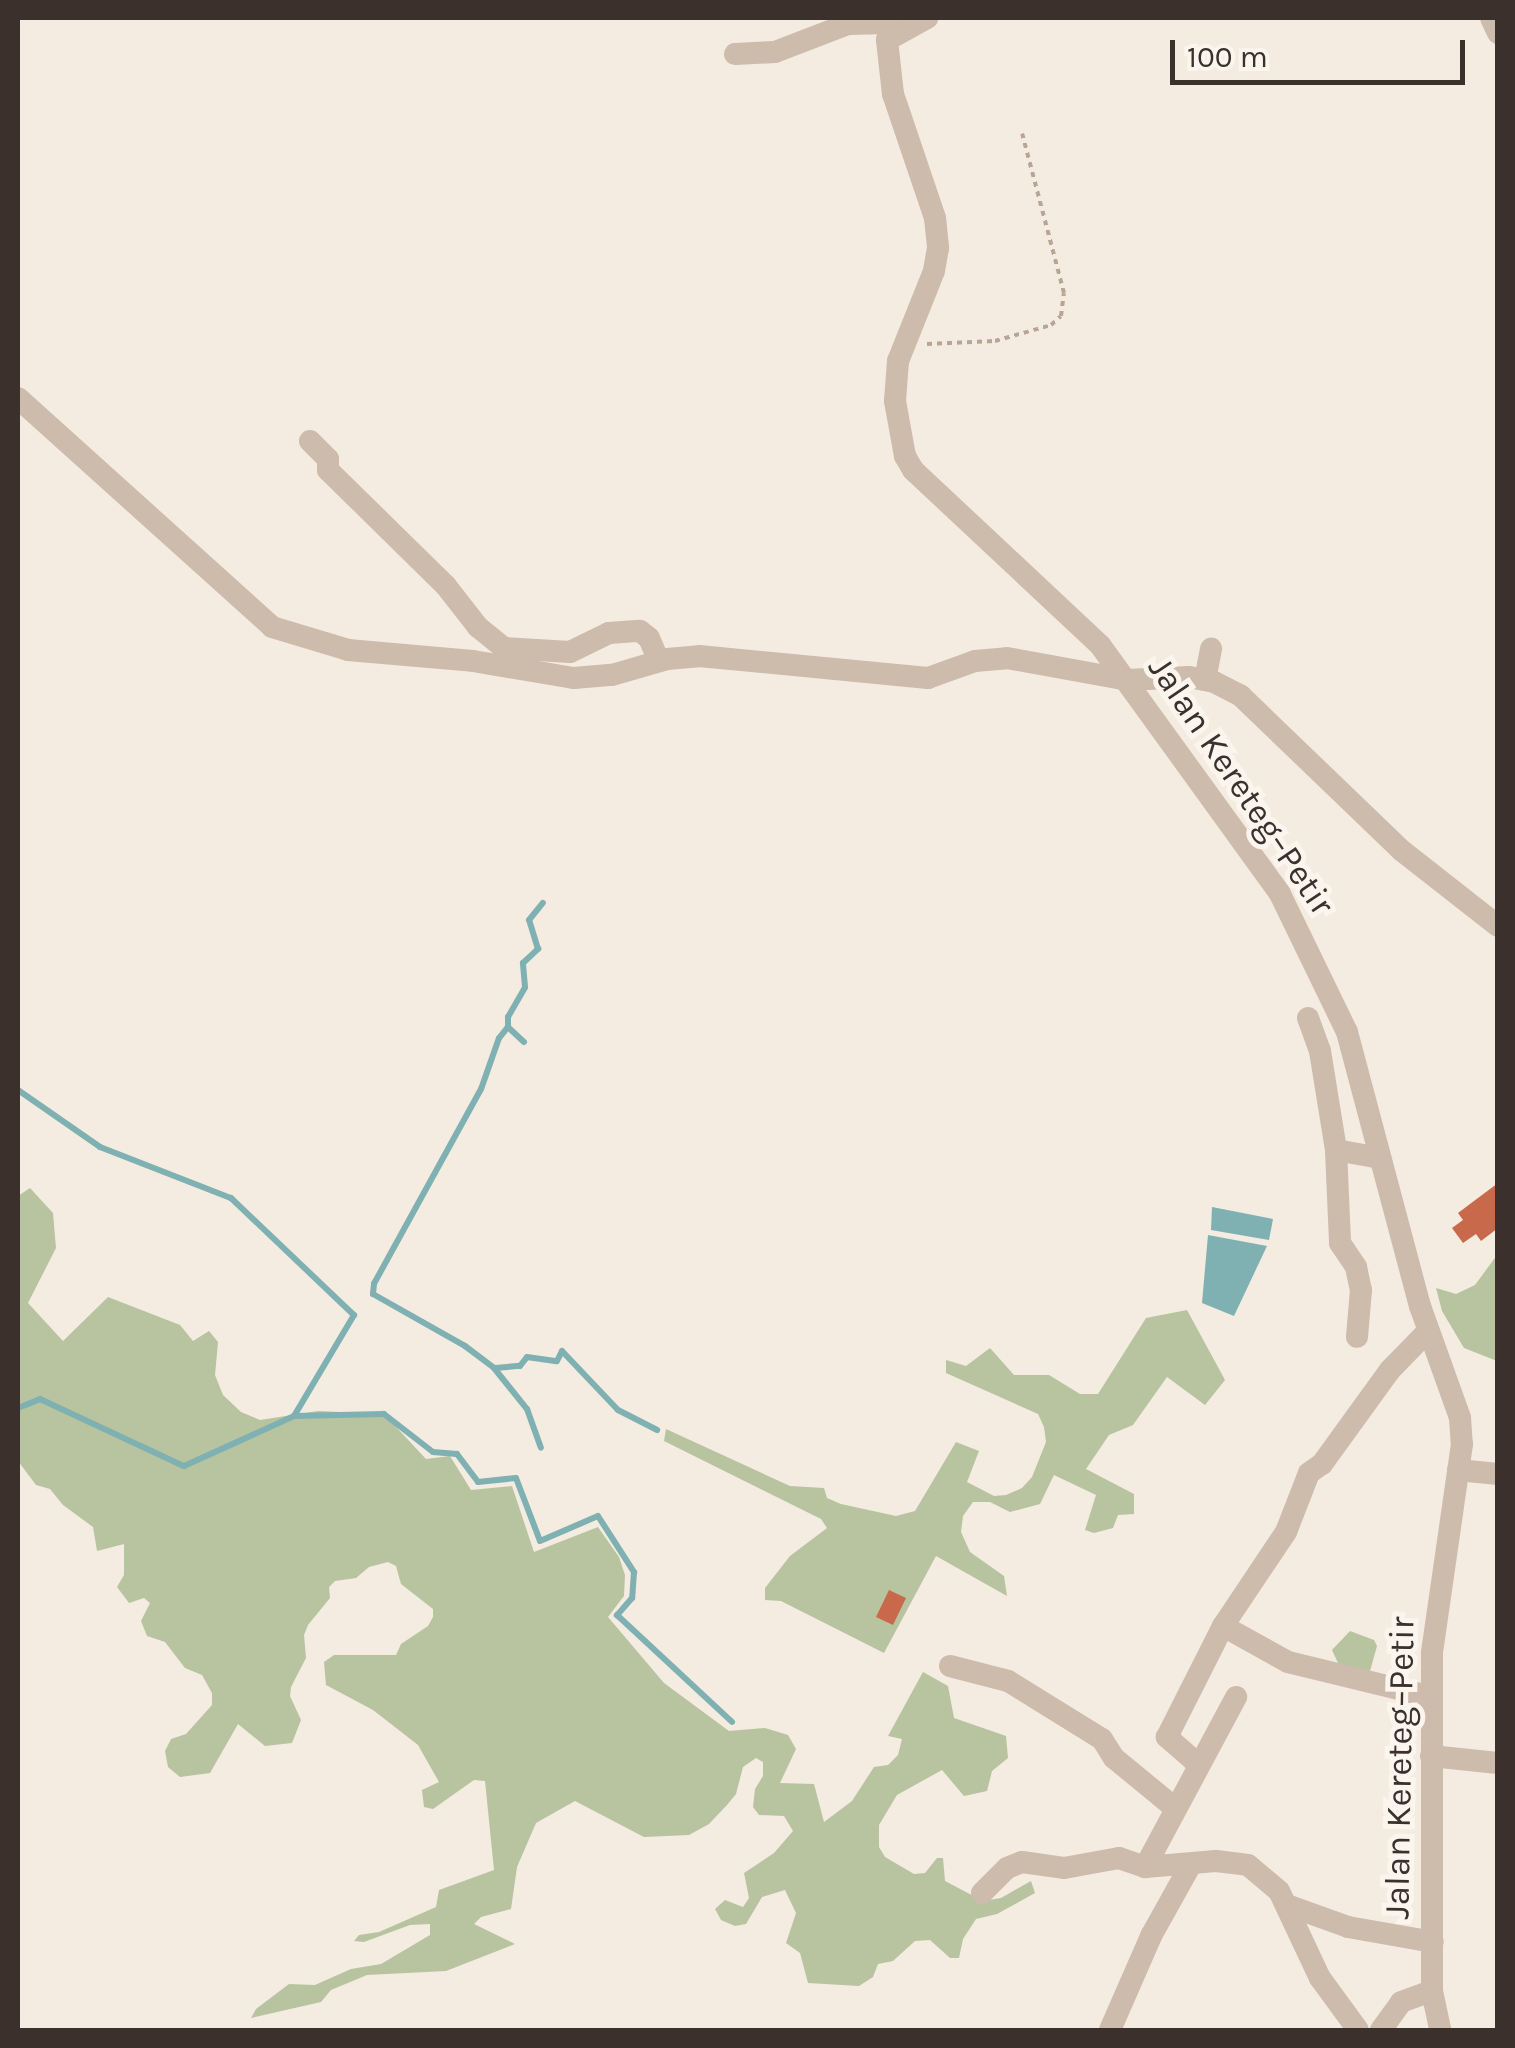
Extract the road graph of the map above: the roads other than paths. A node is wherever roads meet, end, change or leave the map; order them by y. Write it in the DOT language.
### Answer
graph roads {
  1 [pos="927,18"];
  2 [pos="1491,18"];
  3 [pos="890,27"];
  4 [pos="1498,33"];
  5 [pos="735,54"];
  6 [pos="22,412"];
  7 [pos="310,441"];
  8 [pos="1210,648"];
  9 [pos="659,662"];
  10 [pos="1128,680"];
  11 [pos="1204,680"];
  12 [pos="1498,926"];
  13 [pos="1308,1018"];
  14 [pos="1336,1150"];
  15 [pos="1380,1158"];
  16 [pos="1428,1331"];
  17 [pos="1357,1337"];
  18 [pos="1458,1470"];
  19 [pos="1498,1474"];
  20 [pos="1224,1626"];
  21 [pos="950,1666"];
  22 [pos="1432,1697"];
  23 [pos="1236,1698"];
  24 [pos="1431,1756"];
  25 [pos="1498,1763"];
  26 [pos="1200,1766"];
  27 [pos="1176,1808"];
  28 [pos="1191,1864"];
  29 [pos="1145,1867"];
  30 [pos="982,1893"];
  31 [pos="1287,1905"];
  32 [pos="1433,1942"];
  33 [pos="1432,1991"];
  34 [pos="1110,2030"];
  35 [pos="1358,2030"];
  36 [pos="1381,2030"];
  37 [pos="1440,2030"];
  1 -- 3 [label="street"];
  2 -- 4 [label="street"];
  3 -- 5 [label="street"];
  3 -- 10 [label="street, Jalan Kereteg–Petir"];
  6 -- 9 [label="street"];
  7 -- 9 [label="street"];
  8 -- 11 [label="street"];
  9 -- 10 [label="street"];
  10 -- 11 [label="street"];
  10 -- 15 [label="street, Jalan Kereteg–Petir"];
  11 -- 12 [label="street"];
  13 -- 14 [label="street"];
  14 -- 15 [label="street"];
  14 -- 17 [label="street"];
  15 -- 16 [label="street, Jalan Kereteg–Petir"];
  16 -- 18 [label="street, Jalan Kereteg–Petir"];
  16 -- 20 [label="street"];
  18 -- 19 [label="street"];
  18 -- 22 [label="street, Jalan Kereteg–Petir"];
  20 -- 22 [label="street"];
  20 -- 26 [label="street"];
  21 -- 27 [label="street"];
  22 -- 24 [label="street, Jalan Kereteg–Petir"];
  23 -- 26 [label="street"];
  24 -- 25 [label="street"];
  24 -- 32 [label="street, Jalan Kereteg–Petir"];
  26 -- 27 [label="street"];
  27 -- 29 [label="street"];
  28 -- 29 [label="street"];
  28 -- 31 [label="street"];
  28 -- 34 [label="street"];
  29 -- 30 [label="street"];
  31 -- 32 [label="street"];
  31 -- 35 [label="street"];
  32 -- 33 [label="street, Jalan Kereteg–Petir"];
  33 -- 36 [label="street"];
  33 -- 37 [label="street, Jalan Kereteg–Petir"];
}
